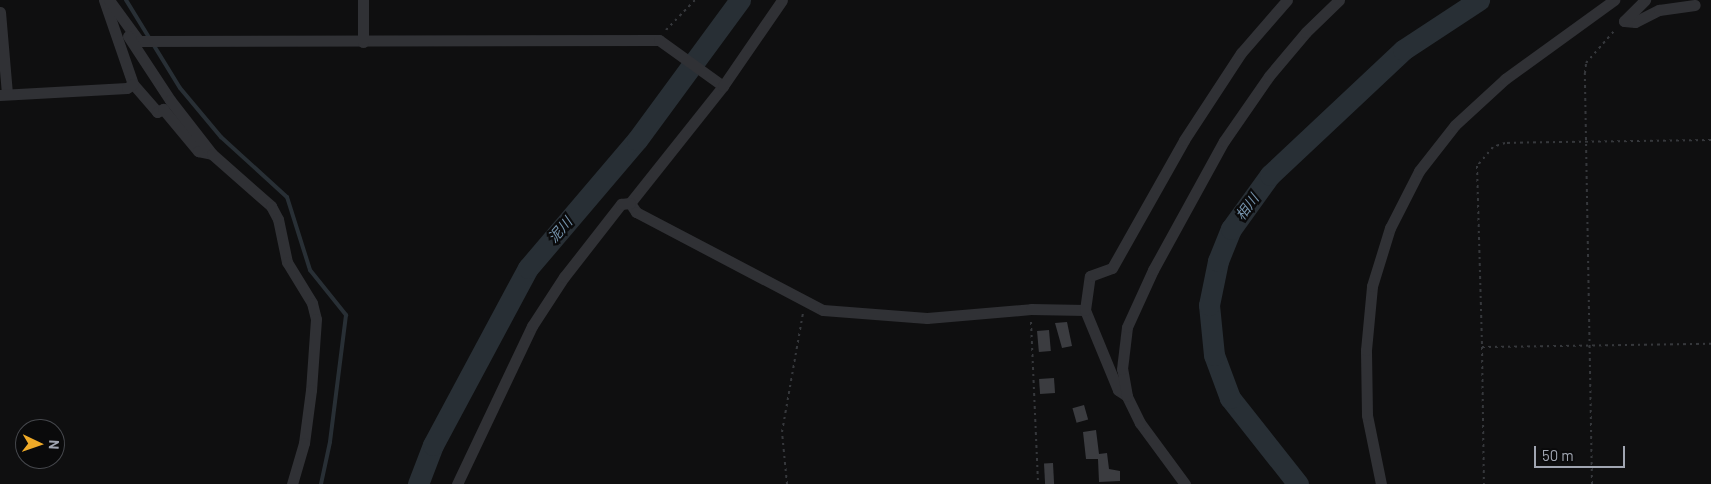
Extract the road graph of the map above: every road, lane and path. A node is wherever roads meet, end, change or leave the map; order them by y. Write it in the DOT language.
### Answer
graph roads {
  1 [pos="106,0"];
  2 [pos="363,0"];
  3 [pos="694,0"];
  4 [pos="782,0"];
  5 [pos="1287,0"];
  6 [pos="1339,0"];
  7 [pos="1614,0"];
  8 [pos="1645,0"];
  9 [pos="1695,5"];
  10 [pos="0,12"];
  11 [pos="1624,21"];
  12 [pos="363,42"];
  13 [pos="661,42"];
  14 [pos="134,84"];
  15 [pos="719,84"];
  16 [pos="3,94"];
  17 [pos="1711,140"];
  18 [pos="1585,142"];
  19 [pos="212,154"];
  20 [pos="630,203"];
  21 [pos="807,301"];
  22 [pos="1030,309"];
  23 [pos="1085,310"];
  24 [pos="1711,344"];
  25 [pos="1590,346"];
  26 [pos="1482,347"];
  27 [pos="1127,396"];
  28 [pos="292,484"];
  29 [pos="457,484"];
  30 [pos="786,484"];
  31 [pos="1038,484"];
  32 [pos="1185,484"];
  33 [pos="1381,484"];
  34 [pos="1484,484"];
  35 [pos="1592,484"];
  1 -- 12 [label="street"];
  1 -- 14 [label="street"];
  1 -- 19 [label="street"];
  2 -- 12 [label="street"];
  3 -- 13 [label="path"];
  4 -- 15 [label="street"];
  5 -- 23 [label="street"];
  6 -- 27 [label="street"];
  7 -- 33 [label="street"];
  8 -- 11 [label="street"];
  9 -- 11 [label="street"];
  10 -- 16 [label="street"];
  11 -- 18 [label="path"];
  12 -- 13 [label="street"];
  13 -- 15 [label="street"];
  14 -- 16 [label="street"];
  14 -- 19 [label="street"];
  15 -- 20 [label="street"];
  17 -- 18 [label="path"];
  18 -- 25 [label="path"];
  18 -- 26 [label="path"];
  19 -- 28 [label="street"];
  20 -- 21 [label="street"];
  20 -- 29 [label="street"];
  21 -- 22 [label="street"];
  21 -- 30 [label="path"];
  22 -- 23 [label="street"];
  22 -- 31 [label="path"];
  23 -- 27 [label="street"];
  24 -- 25 [label="path"];
  25 -- 26 [label="path"];
  25 -- 35 [label="path"];
  26 -- 34 [label="path"];
  27 -- 32 [label="street"];
}
